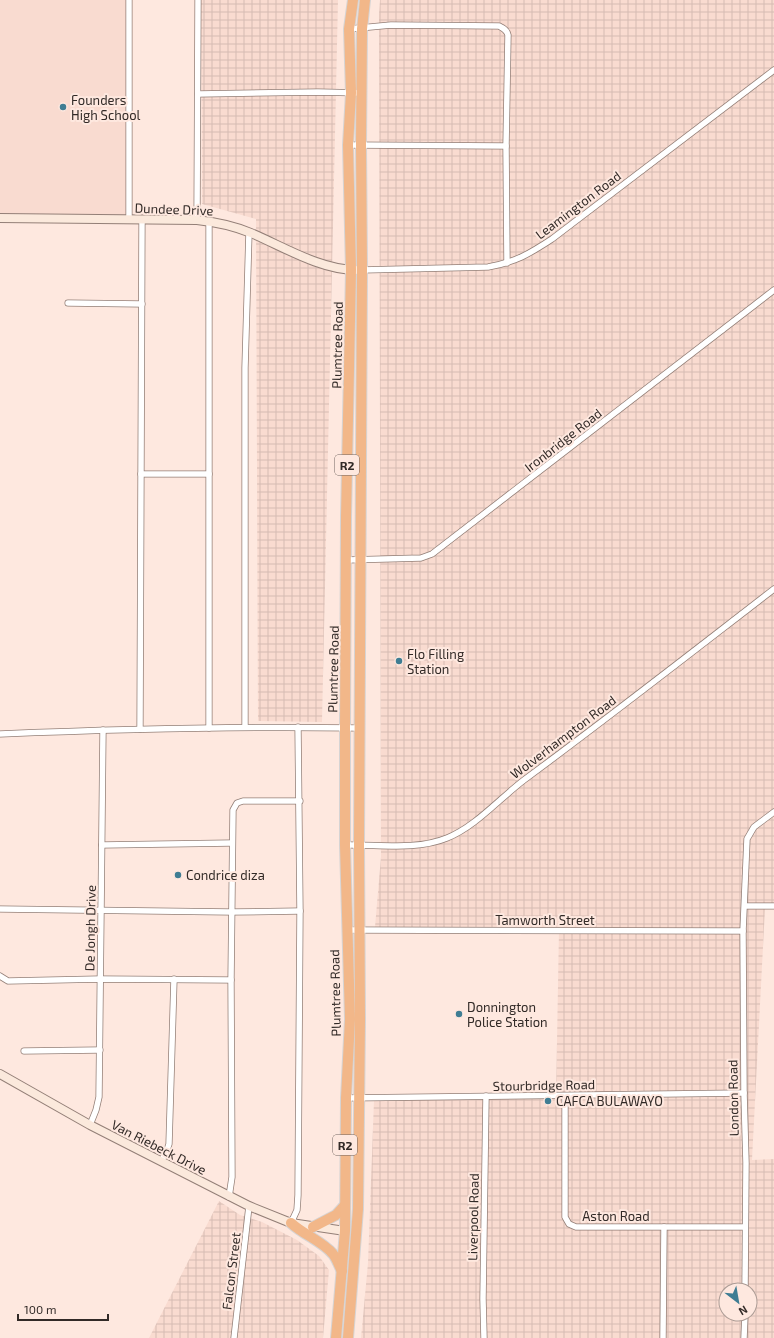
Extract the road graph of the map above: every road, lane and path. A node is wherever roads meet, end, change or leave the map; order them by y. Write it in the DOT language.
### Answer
graph roads {
  1 [pos="129,0"];
  2 [pos="198,0"];
  3 [pos="353,0"];
  4 [pos="365,0"];
  5 [pos="349,29"];
  6 [pos="362,29"];
  7 [pos="774,70"];
  8 [pos="351,93"];
  9 [pos="362,93"];
  10 [pos="198,94"];
  11 [pos="361,144"];
  12 [pos="348,145"];
  13 [pos="506,146"];
  14 [pos="0,218"];
  15 [pos="129,219"];
  16 [pos="142,219"];
  17 [pos="198,220"];
  18 [pos="209,221"];
  19 [pos="249,232"];
  20 [pos="507,263"];
  21 [pos="351,270"];
  22 [pos="362,270"];
  23 [pos="774,290"];
  24 [pos="68,303"];
  25 [pos="142,304"];
  26 [pos="141,474"];
  27 [pos="208,474"];
  28 [pos="347,560"];
  29 [pos="361,560"];
  30 [pos="774,589"];
  31 [pos="245,727"];
  32 [pos="298,727"];
  33 [pos="209,728"];
  34 [pos="345,728"];
  35 [pos="359,728"];
  36 [pos="140,729"];
  37 [pos="103,730"];
  38 [pos="0,734"];
  39 [pos="300,801"];
  40 [pos="774,812"];
  41 [pos="232,843"];
  42 [pos="359,844"];
  43 [pos="102,845"];
  44 [pos="345,845"];
  45 [pos="745,906"];
  46 [pos="774,906"];
  47 [pos="0,909"];
  48 [pos="101,911"];
  49 [pos="300,911"];
  50 [pos="232,912"];
  51 [pos="346,930"];
  52 [pos="360,930"];
  53 [pos="743,931"];
  54 [pos="0,976"];
  55 [pos="100,979"];
  56 [pos="174,980"];
  57 [pos="231,980"];
  58 [pos="100,1050"];
  59 [pos="24,1051"];
  60 [pos="0,1074"];
  61 [pos="744,1093"];
  62 [pos="486,1096"];
  63 [pos="565,1096"];
  64 [pos="346,1098"];
  65 [pos="358,1099"];
  66 [pos="90,1125"];
  67 [pos="161,1162"];
  68 [pos="228,1197"];
  69 [pos="345,1205"];
  70 [pos="249,1206"];
  71 [pos="358,1209"];
  72 [pos="291,1223"];
  73 [pos="313,1227"];
  74 [pos="664,1227"];
  75 [pos="745,1227"];
  76 [pos="346,1231"];
  77 [pos="356,1249"];
  78 [pos="342,1271"];
  79 [pos="745,1282"];
  80 [pos="744,1322"];
  81 [pos="234,1338"];
  82 [pos="336,1338"];
  83 [pos="348,1338"];
  84 [pos="484,1338"];
  85 [pos="663,1338"];
  86 [pos="744,1338"];
  1 -- 15 [label="street"];
  2 -- 10 [label="street"];
  3 -- 5 [label="highway, Plumtree Road / R2"];
  4 -- 6 [label="highway, Plumtree Road / R2"];
  5 -- 6 [label="street"];
  5 -- 8 [label="highway, Plumtree Road / R2"];
  6 -- 9 [label="highway, Plumtree Road / R2"];
  6 -- 13 [label="street"];
  7 -- 20 [label="street, Leamington Road"];
  8 -- 9 [label="street"];
  8 -- 10 [label="street"];
  8 -- 12 [label="highway, Plumtree Road / R2"];
  9 -- 11 [label="highway, Plumtree Road / R2"];
  10 -- 17 [label="street"];
  11 -- 12 [label="street"];
  11 -- 13 [label="street"];
  11 -- 22 [label="highway, Plumtree Road / R2"];
  12 -- 21 [label="highway, Plumtree Road / R2"];
  13 -- 20 [label="street"];
  14 -- 15 [label="street, Dundee Drive"];
  15 -- 16 [label="street, Dundee Drive"];
  16 -- 17 [label="street, Dundee Drive"];
  16 -- 25 [label="street"];
  17 -- 18 [label="street, Dundee Drive"];
  18 -- 19 [label="street, Dundee Drive"];
  18 -- 27 [label="street"];
  19 -- 21 [label="street, Dundee Drive"];
  19 -- 31 [label="street"];
  20 -- 22 [label="street, Leamington Road"];
  21 -- 22 [label="street, Dundee Drive"];
  21 -- 28 [label="highway, Plumtree Road / R2"];
  22 -- 29 [label="highway, Plumtree Road / R2"];
  23 -- 29 [label="street, Ironbridge Road"];
  24 -- 25 [label="street"];
  25 -- 26 [label="street"];
  26 -- 27 [label="street"];
  26 -- 36 [label="street"];
  27 -- 33 [label="street"];
  28 -- 29 [label="street, Ironbridge Road"];
  28 -- 34 [label="highway, Plumtree Road / R2"];
  29 -- 35 [label="highway, Plumtree Road / R2"];
  30 -- 42 [label="street, Wolverhampton Road"];
  31 -- 32 [label="street"];
  31 -- 33 [label="street"];
  32 -- 34 [label="street"];
  32 -- 39 [label="street"];
  33 -- 36 [label="street"];
  34 -- 35 [label="street"];
  34 -- 44 [label="highway, Plumtree Road / R2"];
  35 -- 42 [label="highway, Plumtree Road / R2"];
  36 -- 37 [label="street"];
  37 -- 38 [label="street"];
  37 -- 43 [label="street, De Jongh Drive"];
  39 -- 41 [label="street"];
  39 -- 49 [label="street"];
  40 -- 45 [label="street, London Road"];
  41 -- 43 [label="street"];
  41 -- 50 [label="street"];
  42 -- 44 [label="street, Wolverhampton Road"];
  42 -- 52 [label="highway, Plumtree Road / R2"];
  43 -- 48 [label="street, De Jongh Drive"];
  44 -- 51 [label="highway, Plumtree Road / R2"];
  45 -- 46 [label="street"];
  45 -- 53 [label="street, London Road"];
  47 -- 48 [label="street"];
  48 -- 50 [label="street"];
  48 -- 55 [label="street, De Jongh Drive"];
  49 -- 50 [label="street"];
  49 -- 72 [label="street"];
  50 -- 57 [label="street"];
  51 -- 52 [label="street, Tamworth Street"];
  51 -- 64 [label="highway, Plumtree Road / R2"];
  52 -- 53 [label="street, Tamworth Street"];
  52 -- 65 [label="highway, Plumtree Road / R2"];
  53 -- 61 [label="street, London Road"];
  54 -- 55 [label="street"];
  55 -- 56 [label="street"];
  55 -- 58 [label="street, De Jongh Drive"];
  56 -- 57 [label="street"];
  56 -- 67 [label="street"];
  57 -- 68 [label="street"];
  58 -- 59 [label="street"];
  58 -- 66 [label="street, De Jongh Drive"];
  60 -- 66 [label="street, Van Riebeck Drive"];
  61 -- 63 [label="street, Stourbridge Road"];
  61 -- 75 [label="street, London Road"];
  62 -- 63 [label="street, Stourbridge Road"];
  62 -- 65 [label="street, Stourbridge Road"];
  62 -- 84 [label="street, Liverpool Road"];
  63 -- 74 [label="street, Aston Road"];
  64 -- 65 [label="street, Stourbridge Road"];
  64 -- 69 [label="highway, Plumtree Road / R2"];
  65 -- 71 [label="highway, Plumtree Road / R2"];
  66 -- 67 [label="street, Van Riebeck Drive"];
  67 -- 68 [label="street, Van Riebeck Drive"];
  68 -- 70 [label="street, Van Riebeck Drive"];
  69 -- 73 [label="highway"];
  69 -- 76 [label="highway, Plumtree Road / R2"];
  70 -- 72 [label="street, Van Riebeck Drive"];
  70 -- 81 [label="street, Falcon Street"];
  71 -- 76 [label="highway"];
  71 -- 77 [label="highway, Plumtree Road / R2"];
  72 -- 73 [label="street, Van Riebeck Drive"];
  72 -- 78 [label="highway"];
  73 -- 76 [label="street, Van Riebeck Drive"];
  74 -- 75 [label="street, Aston Road"];
  74 -- 85 [label="street"];
  75 -- 79 [label="street, London Road"];
  76 -- 77 [label="highway"];
  76 -- 78 [label="highway, Plumtree Road / R2"];
  77 -- 83 [label="highway, Plumtree Road / R2"];
  78 -- 82 [label="highway, Plumtree Road / R2"];
  80 -- 86 [label="street"];
}
